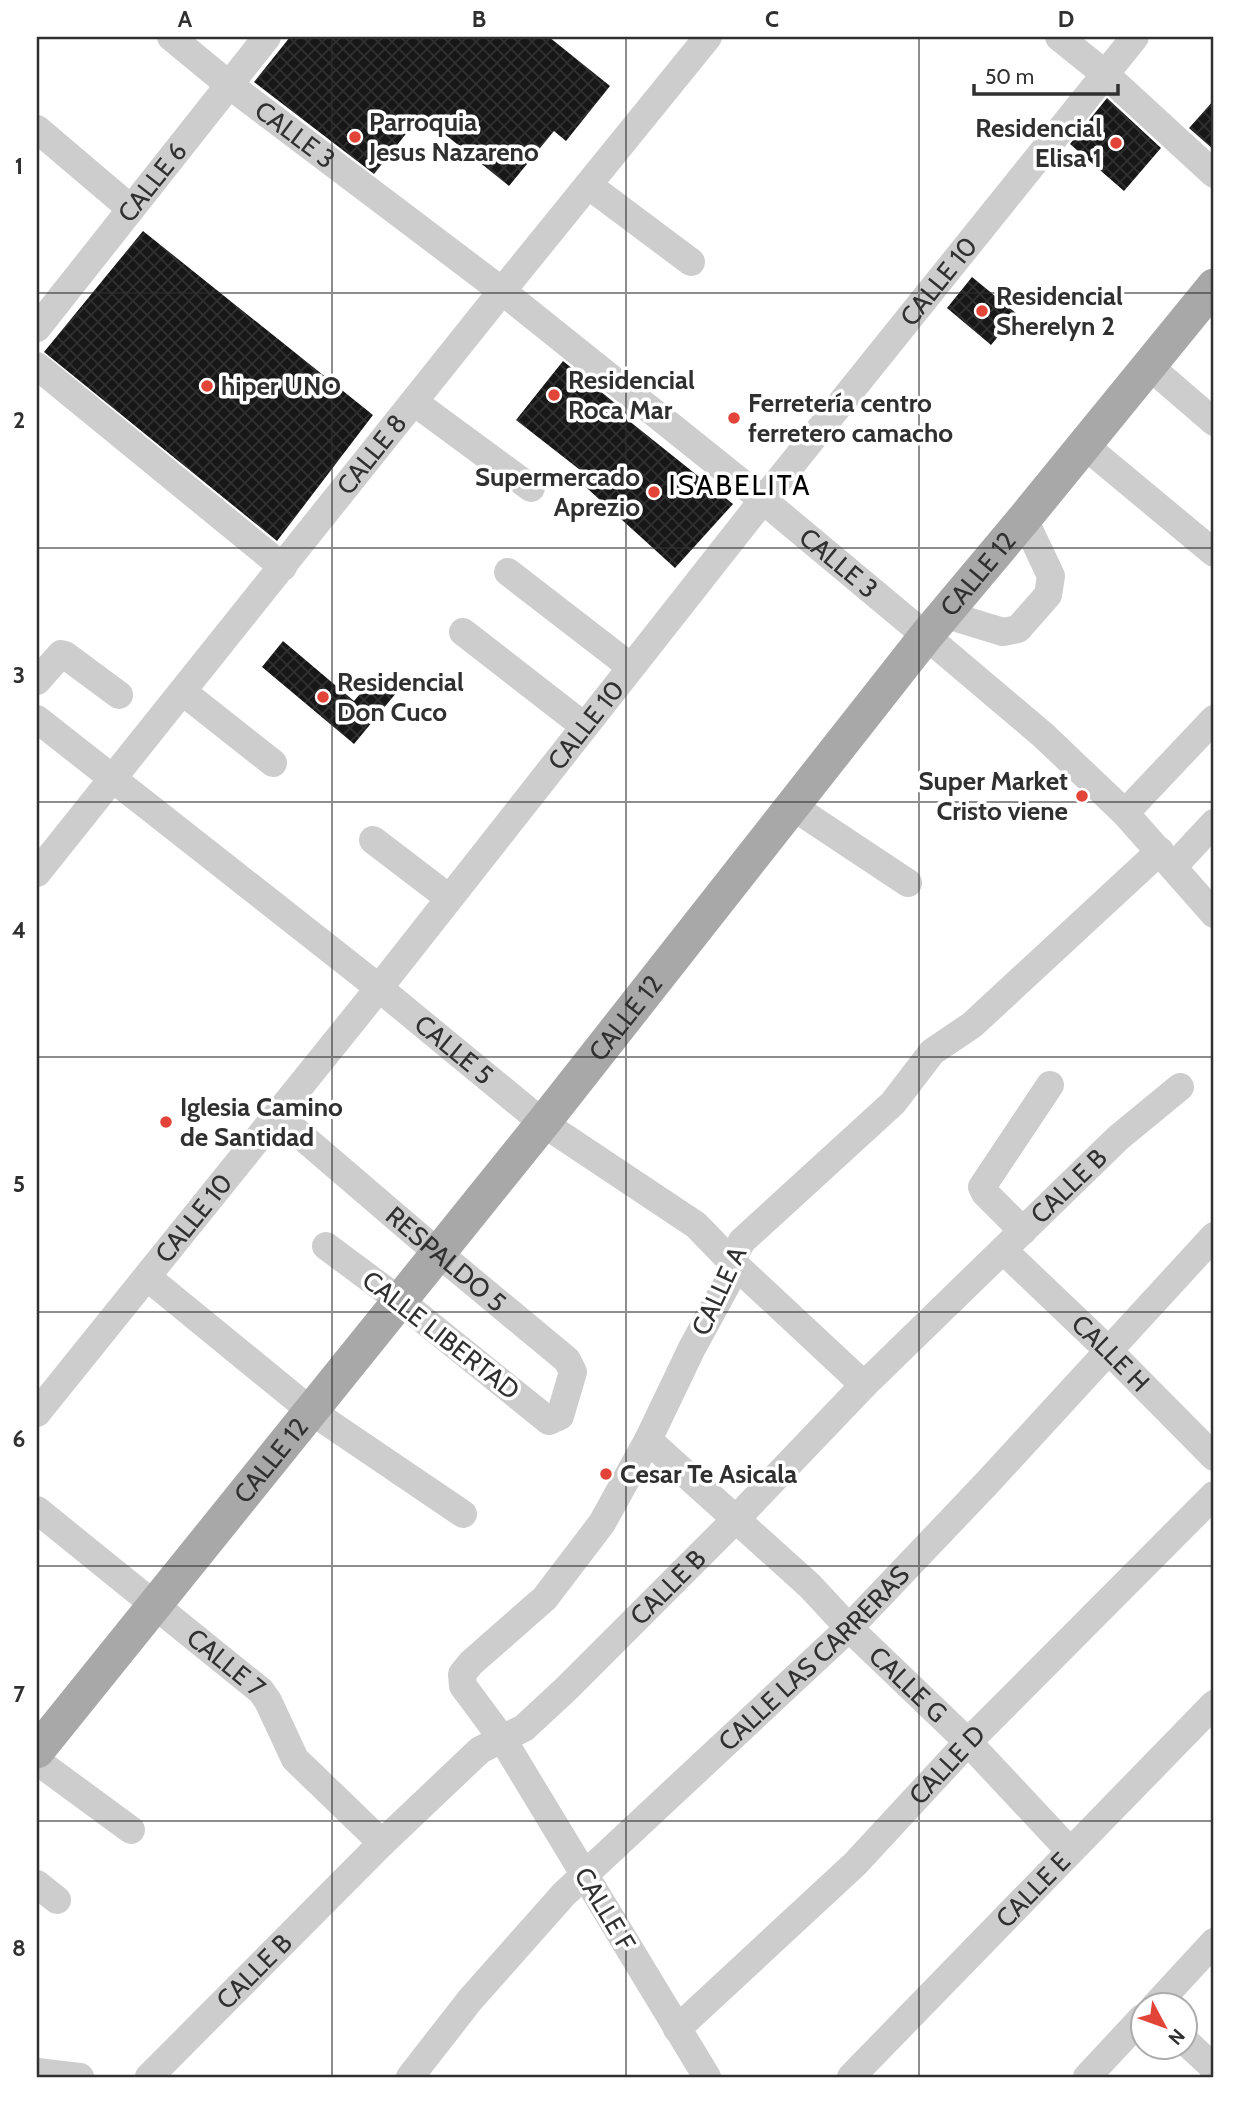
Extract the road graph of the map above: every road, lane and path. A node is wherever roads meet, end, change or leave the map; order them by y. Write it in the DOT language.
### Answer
graph roads {
  1 [pos="171,37"];
  2 [pos="267,37"];
  3 [pos="708,37"];
  4 [pos="1059,37"];
  5 [pos="1135,37"];
  6 [pos="1105,74"];
  7 [pos="228,83"];
  8 [pos="37,129"];
  9 [pos="1214,174"];
  10 [pos="588,185"];
  11 [pos="130,208"];
  12 [pos="691,261"];
  13 [pos="1214,286"];
  14 [pos="502,291"];
  15 [pos="37,328"];
  16 [pos="37,366"];
  17 [pos="1149,366"];
  18 [pos="414,402"];
  19 [pos="1214,422"];
  20 [pos="1084,445"];
  21 [pos="531,488"];
  22 [pos="763,500"];
  23 [pos="1024,519"];
  24 [pos="1214,553"];
  25 [pos="283,567"];
  26 [pos="508,572"];
  27 [pos="935,625"];
  28 [pos="463,632"];
  29 [pos="631,667"];
  30 [pos="37,681"];
  31 [pos="183,692"];
  32 [pos="119,695"];
  33 [pos="37,719"];
  34 [pos="1214,719"];
  35 [pos="584,726"];
  36 [pos="273,764"];
  37 [pos="113,779"];
  38 [pos="792,806"];
  39 [pos="1125,813"];
  40 [pos="1214,823"];
  41 [pos="373,840"];
  42 [pos="1166,859"];
  43 [pos="37,873"];
  44 [pos="908,883"];
  45 [pos="449,898"];
  46 [pos="1214,914"];
  47 [pos="379,988"];
  48 [pos="1049,1085"];
  49 [pos="1180,1087"];
  50 [pos="277,1115"];
  51 [pos="543,1123"];
  52 [pos="1214,1236"];
  53 [pos="1013,1241"];
  54 [pos="326,1246"];
  55 [pos="438,1253"];
  56 [pos="731,1261"];
  57 [pos="147,1277"];
  58 [pos="400,1301"];
  59 [pos="1109,1352"];
  60 [pos="864,1385"];
  61 [pos="311,1411"];
  62 [pos="37,1413"];
  63 [pos="555,1419"];
  64 [pos="648,1440"];
  65 [pos="1214,1457"];
  66 [pos="1214,1495"];
  67 [pos="37,1510"];
  68 [pos="463,1514"];
  69 [pos="737,1518"];
  70 [pos="153,1605"];
  71 [pos="849,1628"];
  72 [pos="1214,1704"];
  73 [pos="503,1740"];
  74 [pos="968,1742"];
  75 [pos="37,1751"];
  76 [pos="37,1760"];
  77 [pos="131,1830"];
  78 [pos="382,1843"];
  79 [pos="1070,1851"];
  80 [pos="584,1874"];
  81 [pos="1214,1942"];
  82 [pos="1168,1992"];
  83 [pos="677,2029"];
  84 [pos="1128,2034"];
  85 [pos="1198,2053"];
  86 [pos="1214,2068"];
  87 [pos="37,2072"];
  88 [pos="80,2077"];
  89 [pos="149,2077"];
  90 [pos="410,2077"];
  91 [pos="707,2077"];
  92 [pos="851,2077"];
  93 [pos="1087,2077"];
  1 -- 7 [label="street, CALLE 3"];
  2 -- 7 [label="street, CALLE 6"];
  3 -- 10 [label="street, CALLE 8"];
  4 -- 6 [label="street"];
  5 -- 6 [label="street, CALLE 10"];
  6 -- 9 [label="street"];
  6 -- 22 [label="street, CALLE 10"];
  7 -- 11 [label="street, CALLE 6"];
  7 -- 14 [label="street, CALLE 3"];
  8 -- 11 [label="street"];
  10 -- 12 [label="street"];
  10 -- 14 [label="street, CALLE 8"];
  11 -- 15 [label="street, CALLE 6"];
  13 -- 17 [label="main road, CALLE 12"];
  14 -- 18 [label="street, CALLE 8"];
  14 -- 22 [label="street, CALLE 3"];
  16 -- 25 [label="street"];
  17 -- 19 [label="street"];
  17 -- 20 [label="main road, CALLE 12"];
  18 -- 21 [label="street"];
  18 -- 25 [label="street, CALLE 8"];
  20 -- 23 [label="main road, CALLE 12"];
  20 -- 24 [label="street"];
  22 -- 27 [label="street, CALLE 3"];
  22 -- 29 [label="street, CALLE 10"];
  23 -- 27 [label="main road, CALLE 12"];
  23 -- 27 [label="street"];
  25 -- 31 [label="street, CALLE 8"];
  26 -- 29 [label="street"];
  27 -- 38 [label="main road, CALLE 12"];
  27 -- 39 [label="street, CALLE 3"];
  28 -- 35 [label="street"];
  29 -- 35 [label="street, CALLE 10"];
  30 -- 32 [label="street"];
  31 -- 36 [label="street"];
  31 -- 37 [label="street, CALLE 8"];
  33 -- 37 [label="street, CALLE 5"];
  34 -- 39 [label="street"];
  35 -- 45 [label="street, CALLE 10"];
  37 -- 43 [label="street, CALLE 8"];
  37 -- 47 [label="street, CALLE 5"];
  38 -- 44 [label="street"];
  38 -- 51 [label="main road, CALLE 12"];
  39 -- 42 [label="street, CALLE 3"];
  40 -- 42 [label="street, CALLE A"];
  41 -- 45 [label="street"];
  42 -- 46 [label="street, CALLE 3"];
  42 -- 56 [label="street, CALLE A"];
  45 -- 47 [label="street, CALLE 10"];
  47 -- 50 [label="street, CALLE 10"];
  47 -- 51 [label="street, CALLE 5"];
  48 -- 53 [label="street, CALLE H"];
  49 -- 53 [label="street, CALLE B"];
  50 -- 55 [label="street, RESPALDO 5"];
  50 -- 57 [label="street, CALLE 10"];
  51 -- 55 [label="main road, CALLE 12"];
  51 -- 56 [label="street, CALLE 5"];
  52 -- 59 [label="street, CALLE LAS CARRERAS"];
  53 -- 59 [label="street, CALLE H"];
  53 -- 60 [label="street, CALLE B"];
  54 -- 58 [label="street, CALLE LIBERTAD"];
  55 -- 58 [label="main road, CALLE 12"];
  55 -- 63 [label="street, RESPALDO 5"];
  56 -- 60 [label="street, CALLE 5"];
  56 -- 64 [label="street, CALLE A"];
  57 -- 61 [label="street"];
  57 -- 62 [label="street, CALLE 10"];
  58 -- 61 [label="main road, CALLE 12"];
  58 -- 63 [label="street, CALLE LIBERTAD"];
  59 -- 65 [label="street, CALLE H"];
  59 -- 71 [label="street, CALLE LAS CARRERAS"];
  60 -- 69 [label="street, CALLE B"];
  61 -- 68 [label="street"];
  61 -- 70 [label="main road, CALLE 12"];
  64 -- 69 [label="street, CALLE G"];
  64 -- 73 [label="street, CALLE A"];
  66 -- 74 [label="street, CALLE D"];
  67 -- 70 [label="street, CALLE 7"];
  69 -- 71 [label="street, CALLE G"];
  69 -- 73 [label="street, CALLE B"];
  70 -- 75 [label="main road, CALLE 12"];
  70 -- 78 [label="street, CALLE 7"];
  71 -- 74 [label="street, CALLE G"];
  71 -- 80 [label="street, CALLE LAS CARRERAS"];
  72 -- 79 [label="street, CALLE E"];
  73 -- 78 [label="street, CALLE B"];
  73 -- 80 [label="street, CALLE F"];
  74 -- 79 [label="street, CALLE G"];
  74 -- 83 [label="street, CALLE D"];
  76 -- 77 [label="street"];
  78 -- 89 [label="street, CALLE B"];
  79 -- 92 [label="street, CALLE E"];
  80 -- 83 [label="street, CALLE F"];
  80 -- 90 [label="street, CALLE LAS CARRERAS"];
  81 -- 82 [label="street"];
  83 -- 91 [label="street, CALLE F"];
  84 -- 93 [label="street"];
  85 -- 86 [label="street"];
  87 -- 88 [label="street"];
}
